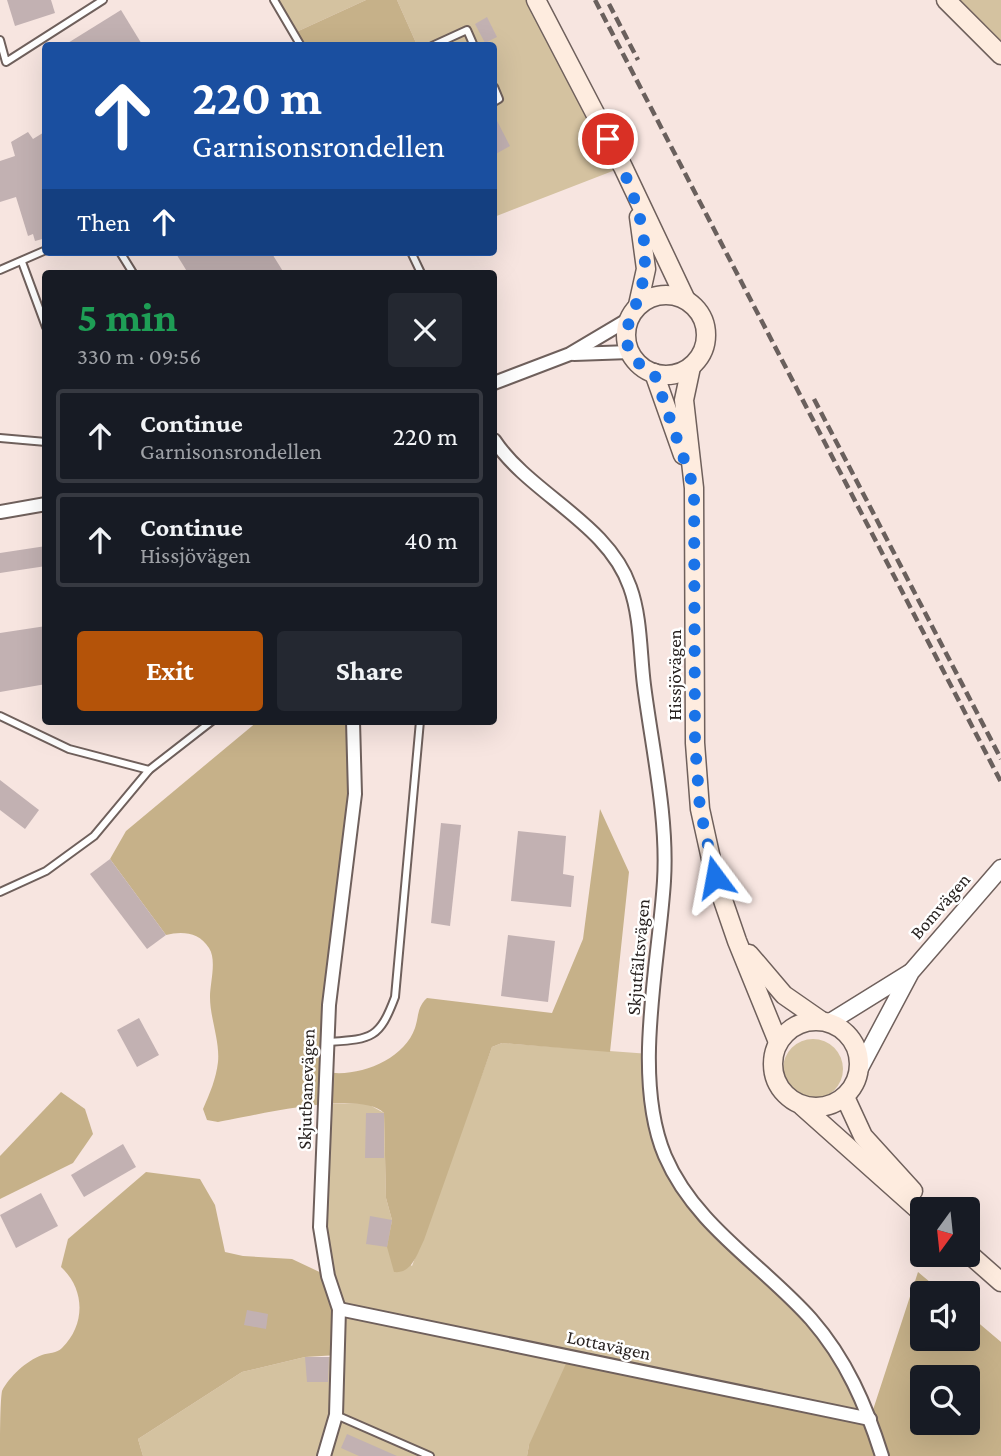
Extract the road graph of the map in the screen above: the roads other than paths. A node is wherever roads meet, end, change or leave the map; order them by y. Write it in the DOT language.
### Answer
graph roads {
  1 [pos="103,0"];
  2 [pos="274,0"];
  3 [pos="536,0"];
  4 [pos="946,0"];
  5 [pos="974,27"];
  6 [pos="0,40"];
  7 [pos="299,42"];
  8 [pos="441,42"];
  9 [pos="472,42"];
  10 [pos="1001,48"];
  11 [pos="1001,55"];
  12 [pos="623,167"];
  13 [pos="42,252"];
  14 [pos="22,262"];
  15 [pos="0,270"];
  16 [pos="685,298"];
  17 [pos="634,312"];
  18 [pos="42,316"];
  19 [pos="630,352"];
  20 [pos="570,354"];
  21 [pos="691,367"];
  22 [pos="654,373"];
  23 [pos="497,382"];
  24 [pos="0,438"];
  25 [pos="42,442"];
  26 [pos="497,443"];
  27 [pos="694,488"];
  28 [pos="42,505"];
  29 [pos="0,512"];
  30 [pos="0,716"];
  31 [pos="207,725"];
  32 [pos="353,725"];
  33 [pos="420,725"];
  34 [pos="149,771"];
  35 [pos="1001,868"];
  36 [pos="0,892"];
  37 [pos="737,941"];
  38 [pos="911,972"];
  39 [pos="825,1021"];
  40 [pos="778,1041"];
  41 [pos="327,1042"];
  42 [pos="860,1068"];
  43 [pos="845,1097"];
  44 [pos="802,1106"];
  45 [pos="918,1197"];
  46 [pos="910,1202"];
  47 [pos="980,1263"];
  48 [pos="1001,1282"];
  49 [pos="339,1309"];
  50 [pos="336,1415"];
  51 [pos="870,1419"];
  52 [pos="324,1456"];
  53 [pos="430,1456"];
  54 [pos="882,1456"];
  1 -- 6 [label="lane"];
  2 -- 7 [label="lane"];
  3 -- 12 [label="main road"];
  4 -- 5 [label="main road"];
  5 -- 10 [label="main road"];
  5 -- 11 [label="main road"];
  8 -- 9 [label="lane"];
  12 -- 16 [label="main road"];
  12 -- 17 [label="main road"];
  13 -- 14 [label="lane"];
  14 -- 15 [label="lane"];
  14 -- 18 [label="lane"];
  16 -- 17 [label="main road"];
  16 -- 21 [label="main road"];
  17 -- 19 [label="main road"];
  17 -- 20 [label="street"];
  19 -- 20 [label="street"];
  19 -- 22 [label="main road"];
  20 -- 23 [label="street"];
  21 -- 22 [label="main road"];
  21 -- 27 [label="main road, Hissjövägen"];
  22 -- 27 [label="main road, Hissjövägen"];
  24 -- 25 [label="lane"];
  26 -- 51 [label="street, Skjutfältsvägen"];
  27 -- 37 [label="main road, Hissjövägen"];
  28 -- 29 [label="street"];
  30 -- 34 [label="lane"];
  31 -- 34 [label="lane"];
  32 -- 41 [label="street, Skjutbanevägen"];
  33 -- 41 [label="lane"];
  34 -- 36 [label="lane"];
  35 -- 38 [label="street, Bomvägen"];
  37 -- 39 [label="main road, Hissjövägen"];
  37 -- 40 [label="main road, Hissjövägen"];
  38 -- 39 [label="street, Bomvägen"];
  38 -- 42 [label="street, Bomvägen"];
  39 -- 40 [label="main road"];
  39 -- 42 [label="main road"];
  40 -- 44 [label="main road"];
  41 -- 49 [label="street, Skjutbanevägen"];
  42 -- 43 [label="main road"];
  43 -- 44 [label="main road"];
  43 -- 45 [label="main road"];
  44 -- 46 [label="main road"];
  47 -- 48 [label="main road"];
  49 -- 50 [label="street, Skjutbanevägen"];
  49 -- 51 [label="street, Lottavägen"];
  50 -- 52 [label="street, Skjutbanevägen"];
  50 -- 53 [label="lane"];
  51 -- 54 [label="street, Skjutfältsvägen"];
}
